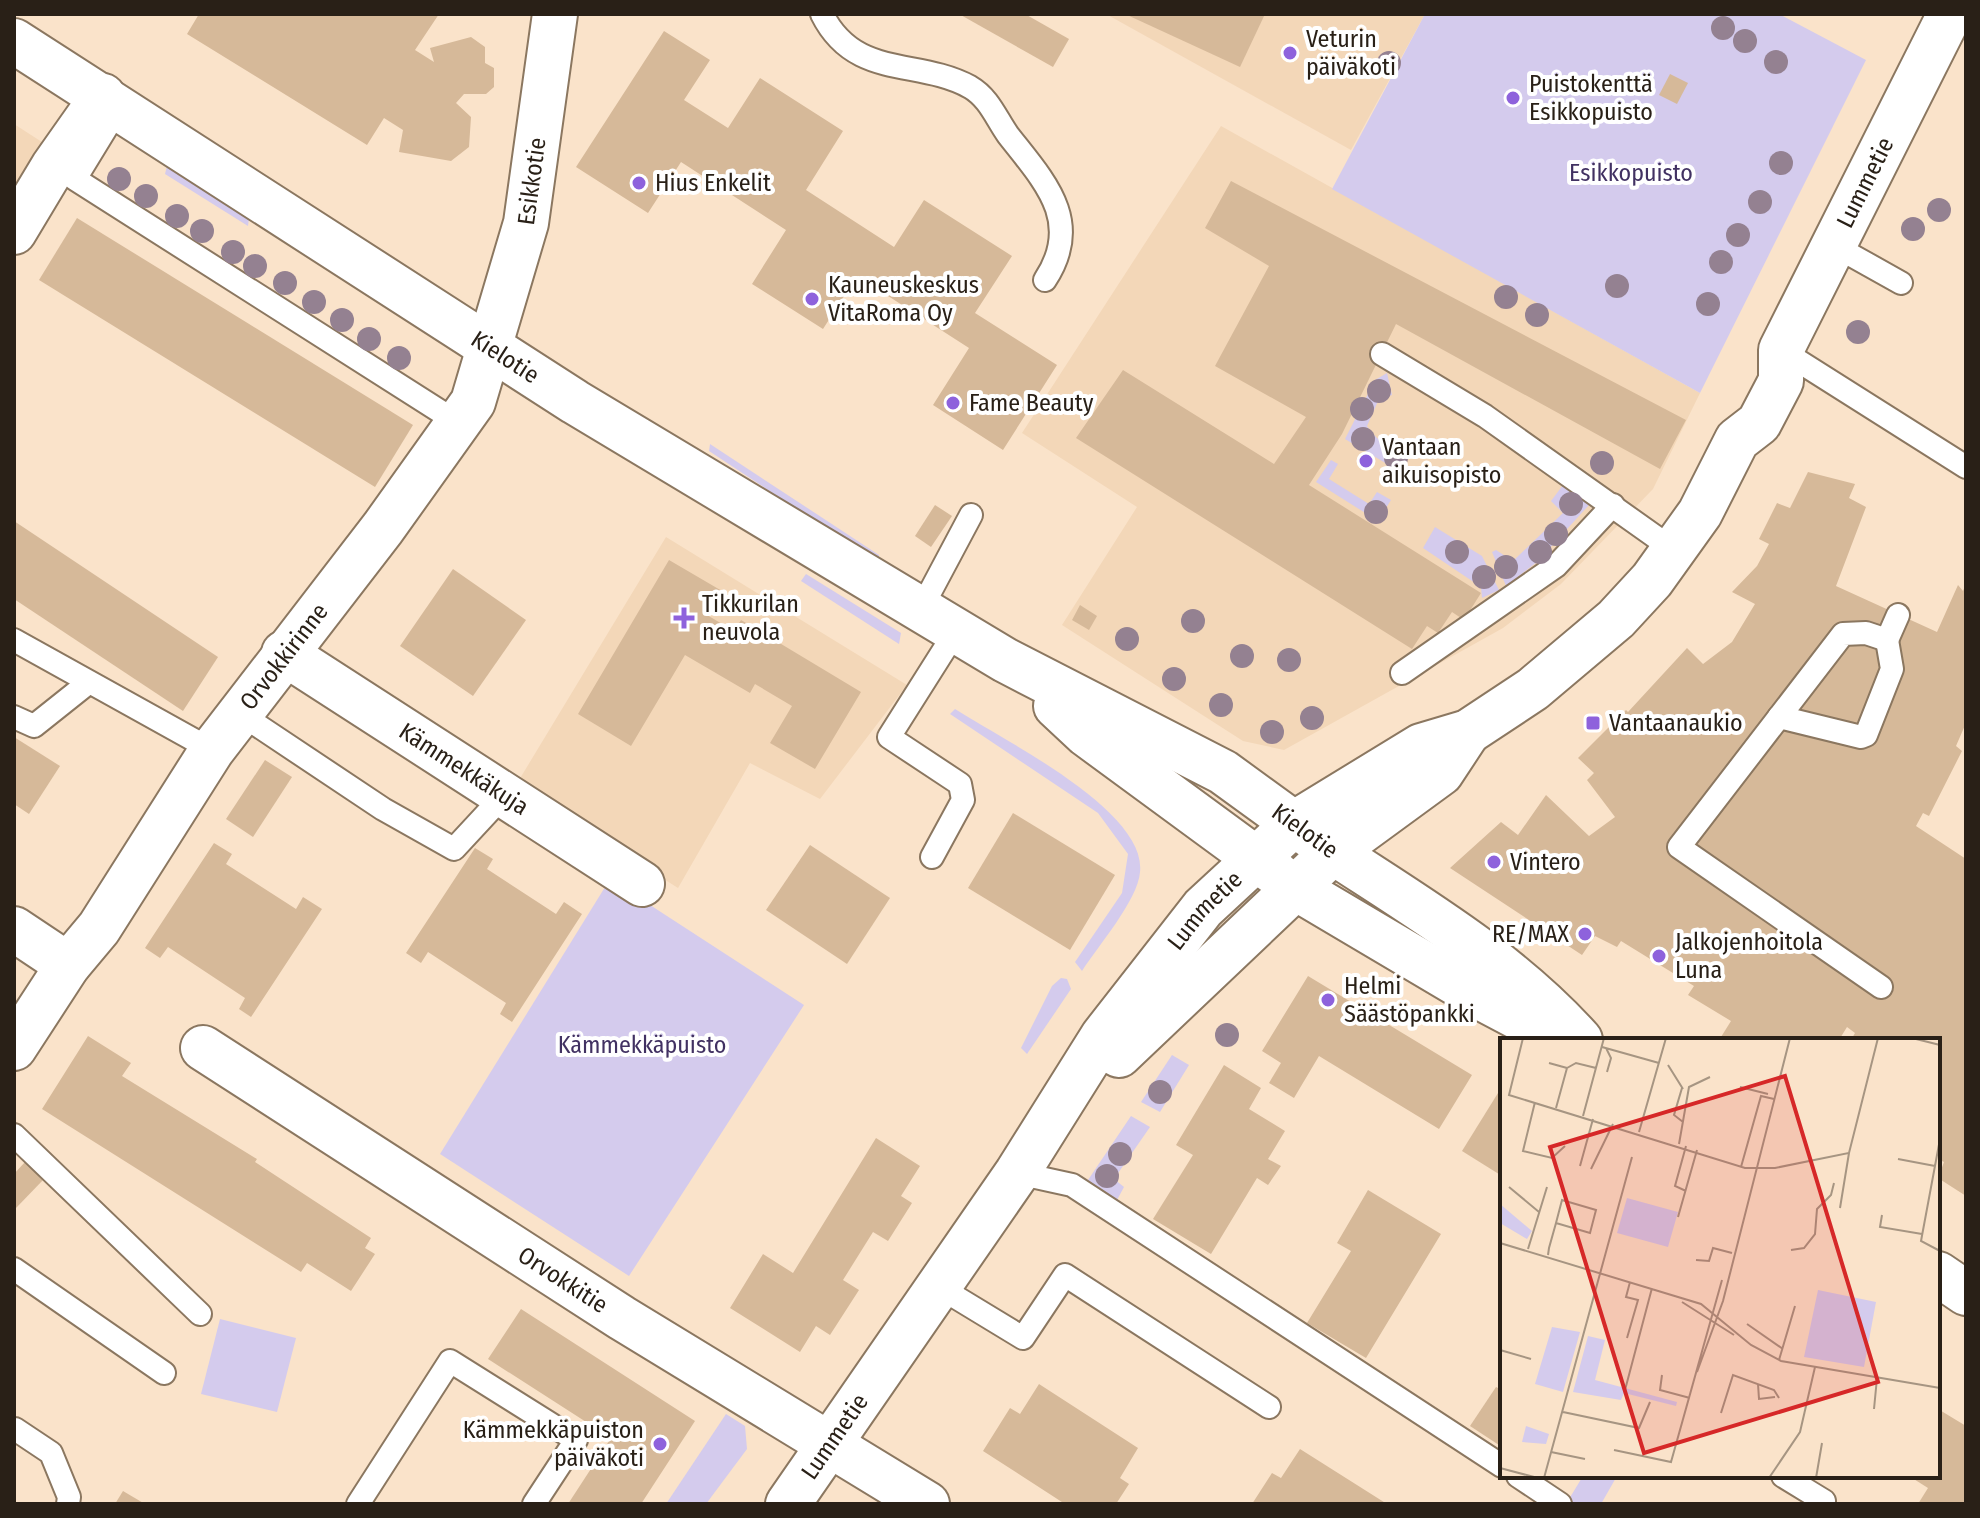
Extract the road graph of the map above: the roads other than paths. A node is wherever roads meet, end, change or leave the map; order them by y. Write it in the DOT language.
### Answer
graph roads {
  1 [pos="555,14"];
  2 [pos="822,14"];
  3 [pos="1950,14"];
  4 [pos="14,41"];
  5 [pos="112,102"];
  6 [pos="14,232"];
  7 [pos="1833,245"];
  8 [pos="1045,280"];
  9 [pos="1901,283"];
  10 [pos="489,344"];
  11 [pos="1781,350"];
  12 [pos="1382,354"];
  13 [pos="460,424"];
  14 [pos="1966,467"];
  15 [pos="1613,505"];
  16 [pos="971,515"];
  17 [pos="1674,550"];
  18 [pos="1898,615"];
  19 [pos="938,620"];
  20 [pos="14,640"];
  21 [pos="1887,640"];
  22 [pos="284,653"];
  23 [pos="1005,660"];
  24 [pos="1402,673"];
  25 [pos="88,683"];
  26 [pos="239,713"];
  27 [pos="14,717"];
  28 [pos="1779,717"];
  29 [pos="1468,732"];
  30 [pos="212,750"];
  31 [pos="505,794"];
  32 [pos="1295,823"];
  33 [pos="1333,852"];
  34 [pos="932,857"];
  35 [pos="1257,859"];
  36 [pos="642,884"];
  37 [pos="1296,888"];
  38 [pos="14,929"];
  39 [pos="68,965"];
  40 [pos="1881,987"];
  41 [pos="1557,1038"];
  42 [pos="1578,1038"];
  43 [pos="14,1048"];
  44 [pos="203,1048"];
  45 [pos="14,1135"];
  46 [pos="1017,1173"];
  47 [pos="14,1269"];
  48 [pos="1940,1275"];
  49 [pos="939,1287"];
  50 [pos="1966,1293"];
  51 [pos="200,1314"];
  52 [pos="164,1373"];
  53 [pos="1269,1407"];
  54 [pos="15,1429"];
  55 [pos="831,1443"];
  56 [pos="1500,1465"];
  57 [pos="1521,1478"];
  58 [pos="1786,1478"];
  59 [pos="68,1504"];
  60 [pos="358,1504"];
  61 [pos="534,1504"];
  62 [pos="788,1504"];
  63 [pos="927,1504"];
  64 [pos="1560,1504"];
  65 [pos="1822,1504"];
  1 -- 10 [label="street, Esikkotie"];
  2 -- 8 [label="lane"];
  3 -- 7 [label="street, Lummetie"];
  4 -- 5 [label="street, Kielotie"];
  5 -- 6 [label="street"];
  5 -- 10 [label="street, Kielotie"];
  5 -- 13 [label="lane"];
  7 -- 9 [label="lane"];
  7 -- 11 [label="street, Lummetie"];
  10 -- 13 [label="street, Orvokkirinne"];
  10 -- 19 [label="street, Kielotie"];
  11 -- 14 [label="lane"];
  11 -- 17 [label="street, Lummetie"];
  12 -- 15 [label="lane"];
  13 -- 22 [label="street, Orvokkirinne"];
  15 -- 17 [label="lane"];
  15 -- 24 [label="lane"];
  16 -- 19 [label="lane"];
  17 -- 29 [label="street, Lummetie"];
  18 -- 21 [label="lane"];
  19 -- 23 [label="street, Kielotie"];
  19 -- 34 [label="lane"];
  20 -- 25 [label="lane"];
  21 -- 28 [label="lane"];
  21 -- 28 [label="lane"];
  22 -- 26 [label="street, Orvokkirinne"];
  22 -- 31 [label="street, Kämmekkäkuja"];
  23 -- 32 [label="street, Kielotie"];
  23 -- 35 [label="street, Kielotie"];
  25 -- 27 [label="lane"];
  25 -- 30 [label="lane"];
  26 -- 30 [label="street, Orvokkirinne"];
  26 -- 31 [label="lane"];
  28 -- 40 [label="lane"];
  29 -- 32 [label="street, Lummetie"];
  29 -- 33 [label="street, Lummetie"];
  30 -- 39 [label="street, Orvokkirinne"];
  31 -- 36 [label="street, Kämmekkäkuja"];
  32 -- 33 [label="street, Kielotie"];
  32 -- 35 [label="street, Lummetie"];
  33 -- 37 [label="street, Lummetie"];
  33 -- 42 [label="street, Kielotie"];
  35 -- 37 [label="street, Kielotie"];
  35 -- 46 [label="street, Lummetie"];
  37 -- 41 [label="street, Kielotie"];
  37 -- 46 [label="street, Lummetie"];
  38 -- 39 [label="street"];
  39 -- 43 [label="street, Orvokkirinne"];
  44 -- 55 [label="street, Orvokkitie"];
  45 -- 51 [label="lane"];
  46 -- 49 [label="street, Lummetie"];
  46 -- 56 [label="lane"];
  47 -- 52 [label="lane"];
  48 -- 50 [label="street"];
  49 -- 53 [label="lane"];
  49 -- 55 [label="street, Lummetie"];
  54 -- 59 [label="lane"];
  55 -- 62 [label="street, Lummetie"];
  55 -- 63 [label="street, Orvokkitie"];
  57 -- 64 [label="lane"];
  58 -- 65 [label="lane"];
  60 -- 61 [label="lane"];
}
